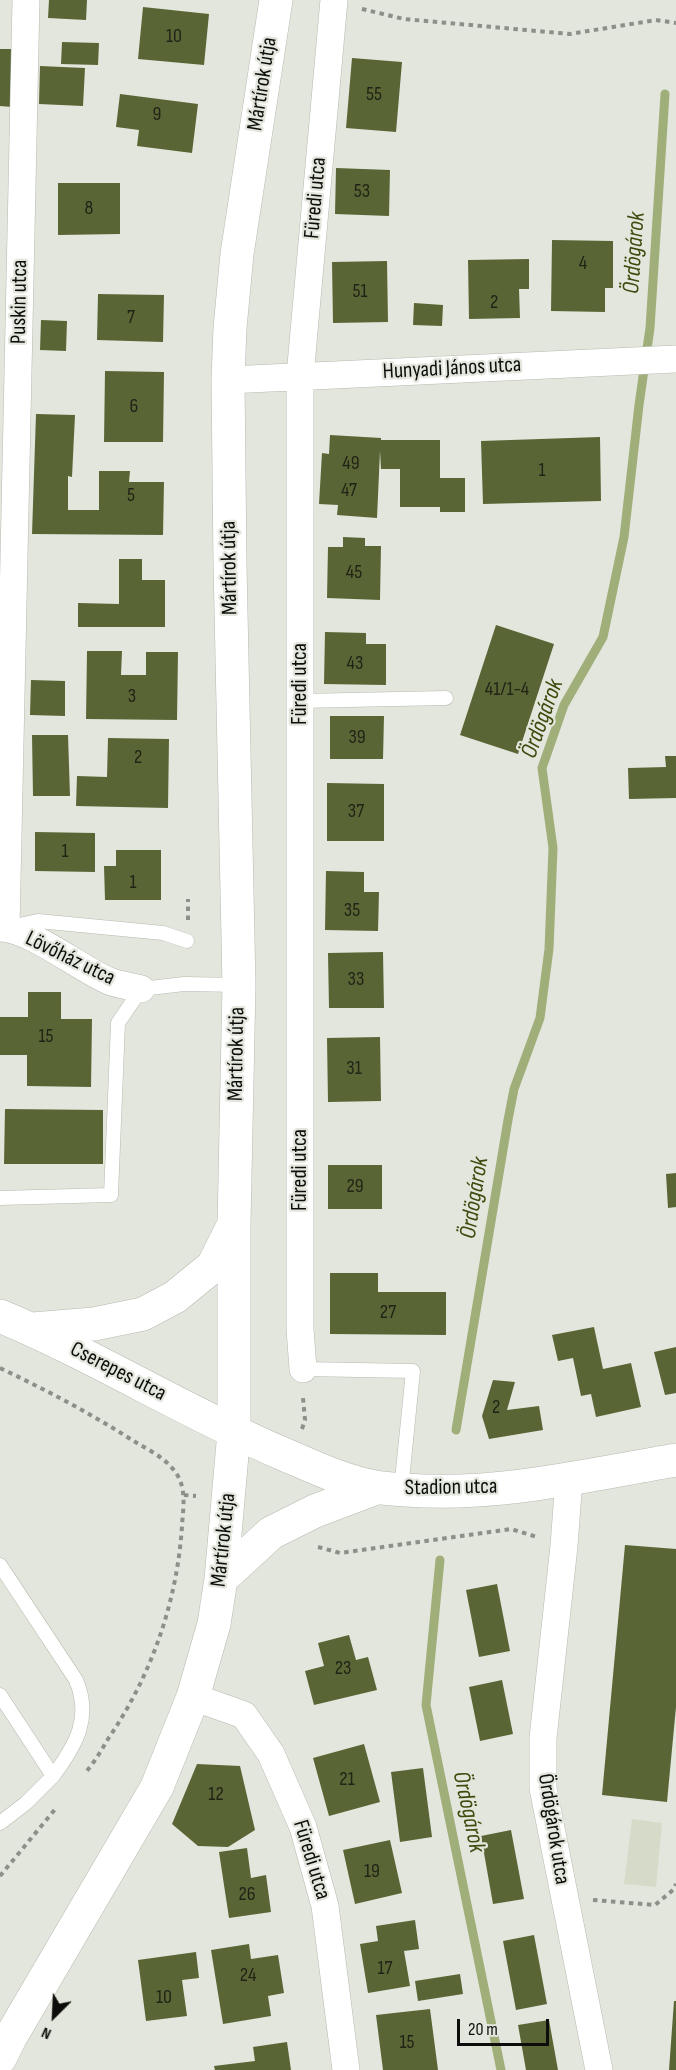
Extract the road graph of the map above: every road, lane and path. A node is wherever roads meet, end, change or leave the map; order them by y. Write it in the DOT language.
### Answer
graph roads {
  1 [pos="26,0"];
  2 [pos="276,0"];
  3 [pos="333,1"];
  4 [pos="676,23"];
  5 [pos="673,359"];
  6 [pos="300,376"];
  7 [pos="228,380"];
  8 [pos="446,698"];
  9 [pos="300,701"];
  10 [pos="3,928"];
  11 [pos="187,941"];
  12 [pos="239,985"];
  13 [pos="141,989"];
  14 [pos="0,1198"];
  15 [pos="234,1224"];
  16 [pos="0,1316"];
  17 [pos="31,1329"];
  18 [pos="0,1368"];
  19 [pos="302,1378"];
  20 [pos="305,1420"];
  21 [pos="234,1432"];
  22 [pos="676,1460"];
  23 [pos="569,1479"];
  24 [pos="401,1490"];
  25 [pos="184,1495"];
  26 [pos="229,1499"];
  27 [pos="288,1525"];
  28 [pos="564,1546"];
  29 [pos="0,1565"];
  30 [pos="221,1579"];
  31 [pos="0,1695"];
  32 [pos="193,1697"];
  33 [pos="53,1776"];
  34 [pos="81,1778"];
  35 [pos="59,1805"];
  36 [pos="0,1823"];
  37 [pos="0,1876"];
  38 [pos="676,1884"];
  39 [pos="582,1900"];
  40 [pos="0,2058"];
  41 [pos="346,2070"];
  42 [pos="599,2070"];
  1 -- 10 [label="street, Puskin utca"];
  2 -- 7 [label="street, Mártírok útja"];
  3 -- 4 [label="path"];
  3 -- 6 [label="street, Füredi utca"];
  5 -- 6 [label="street, Hunyadi János utca"];
  6 -- 7 [label="street, Hunyadi János utca"];
  6 -- 9 [label="street, Füredi utca"];
  7 -- 12 [label="street, Mártírok útja"];
  8 -- 9 [label="lane"];
  9 -- 19 [label="street, Füredi utca"];
  10 -- 11 [label="lane"];
  10 -- 13 [label="street, Lövőház utca"];
  12 -- 13 [label="lane"];
  12 -- 15 [label="street, Mártírok útja"];
  13 -- 14 [label="lane"];
  15 -- 17 [label="street"];
  15 -- 21 [label="street, Mártírok útja"];
  16 -- 17 [label="street, Cserepes utca"];
  17 -- 21 [label="street, Cserepes utca"];
  18 -- 25 [label="path"];
  19 -- 20 [label="path"];
  19 -- 24 [label="lane"];
  21 -- 24 [label="street, Stadion utca"];
  21 -- 26 [label="street, Mártírok útja"];
  22 -- 23 [label="street, Stadion utca"];
  23 -- 24 [label="street, Stadion utca"];
  23 -- 28 [label="street, Ördögárok utca"];
  24 -- 27 [label="street"];
  25 -- 26 [label="path"];
  25 -- 34 [label="path"];
  26 -- 30 [label="street, Mártírok útja"];
  27 -- 28 [label="path"];
  27 -- 30 [label="street"];
  28 -- 42 [label="street, Ördögárok utca"];
  29 -- 33 [label="lane"];
  30 -- 32 [label="street, Mártírok útja"];
  31 -- 33 [label="lane"];
  32 -- 40 [label="street, Mártírok útja"];
  32 -- 41 [label="street, Füredi utca"];
  33 -- 36 [label="lane"];
  35 -- 37 [label="path"];
  38 -- 39 [label="path"];
}
